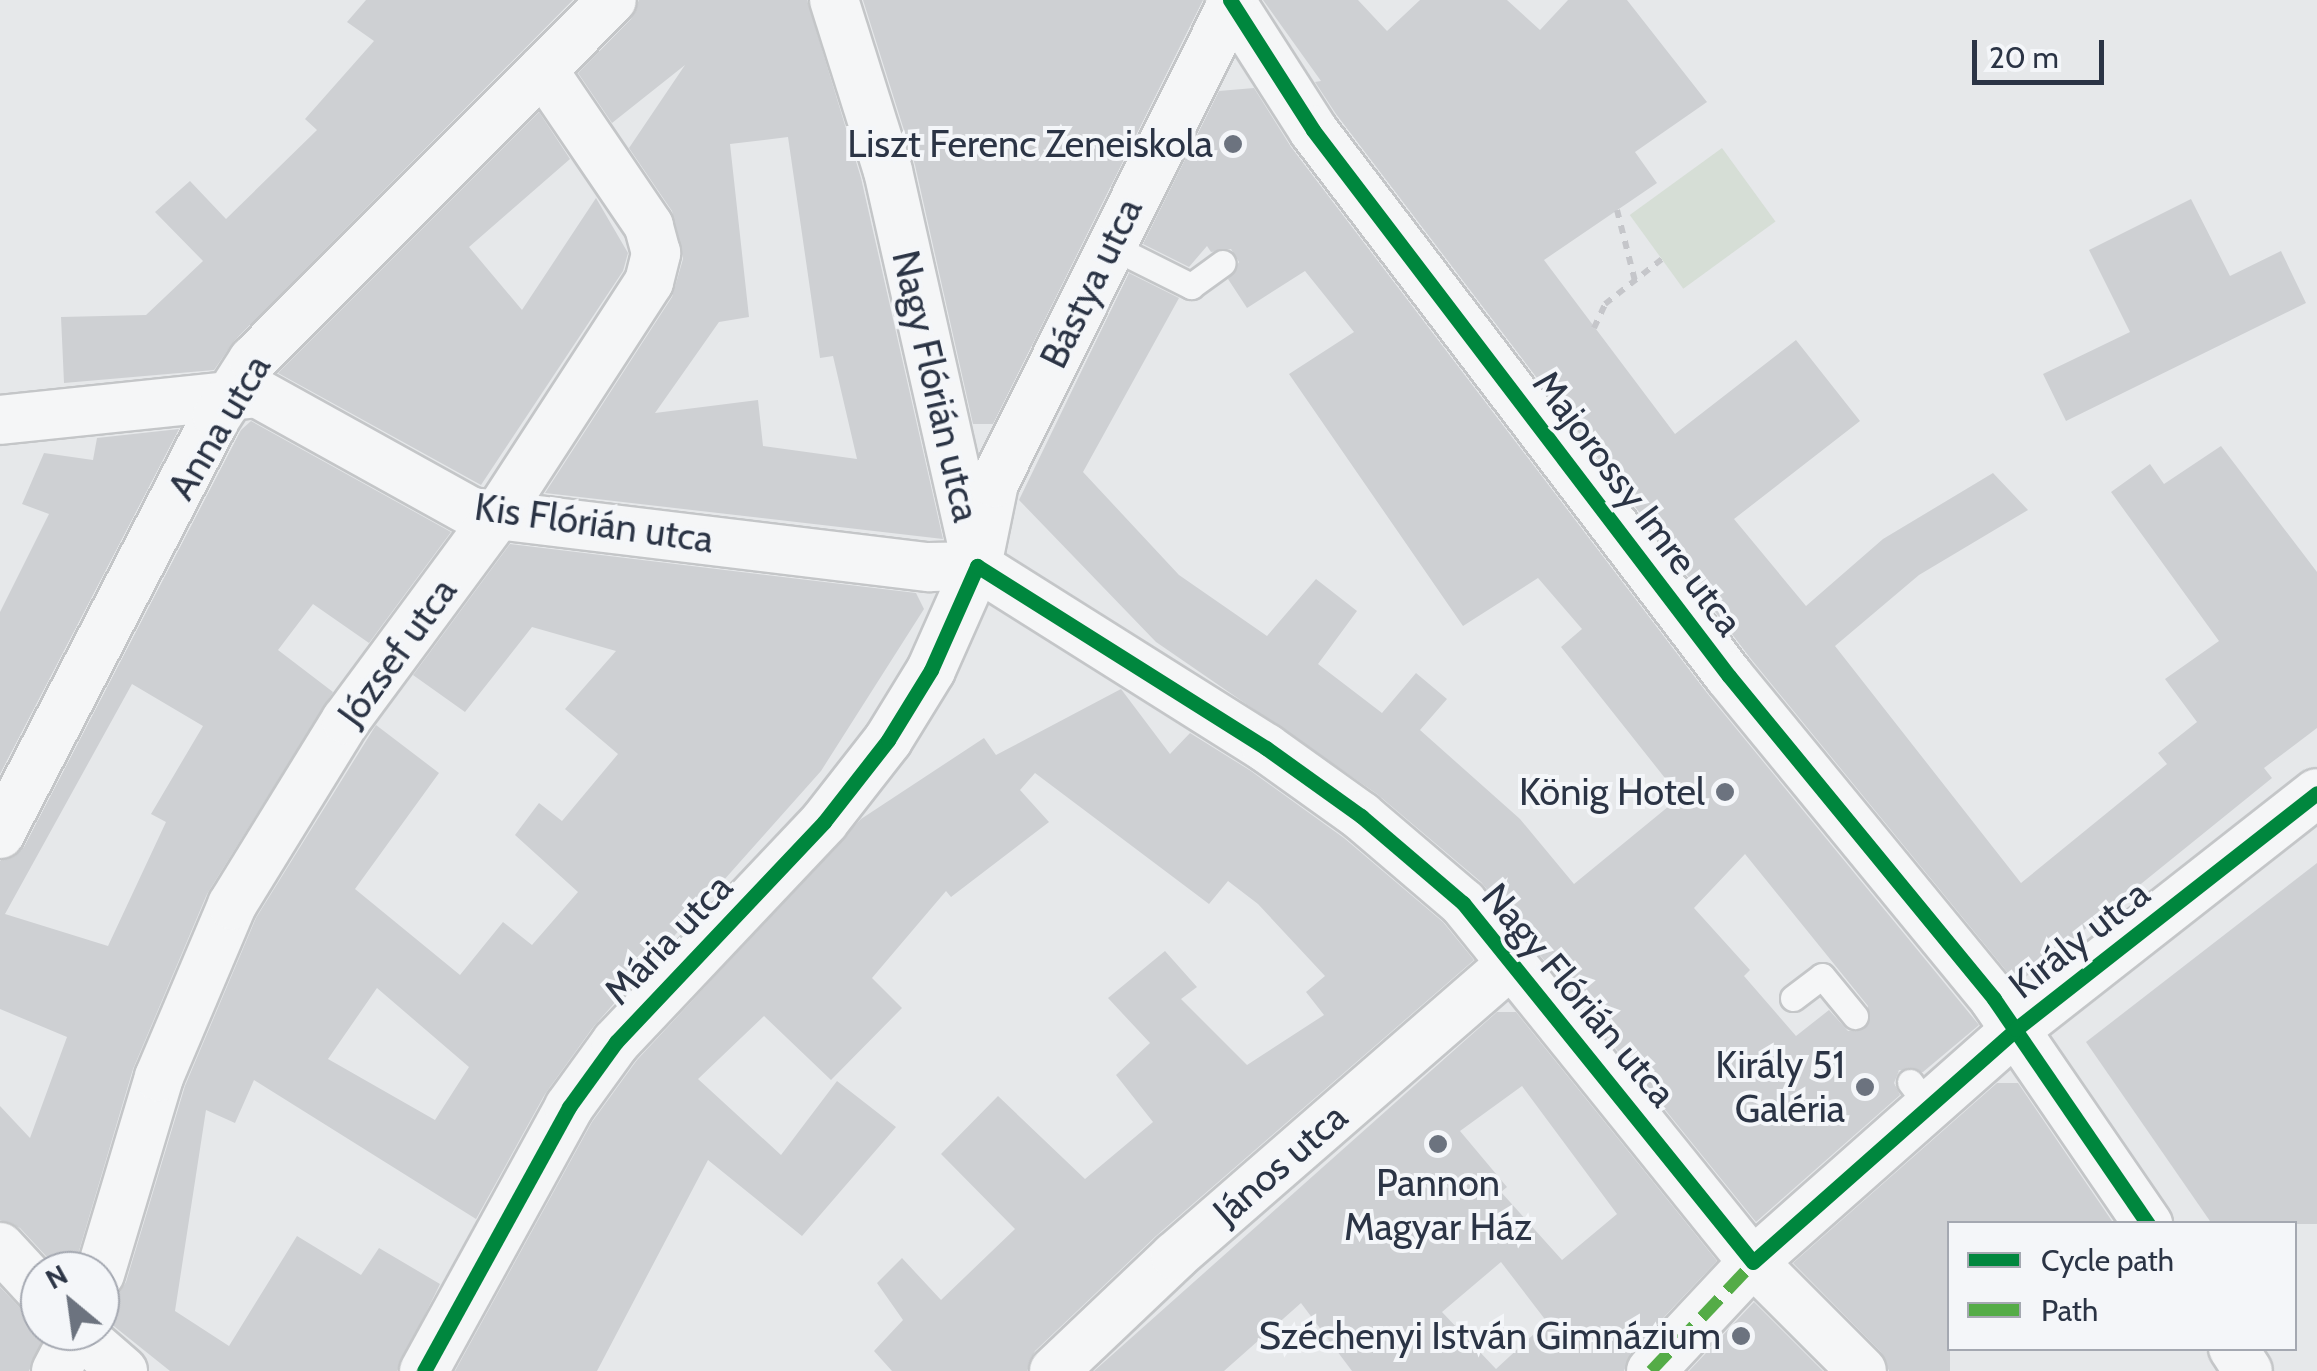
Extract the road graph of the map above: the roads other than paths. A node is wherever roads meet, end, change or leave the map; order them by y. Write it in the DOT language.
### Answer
graph roads {
  1 [pos="612,0"];
  2 [pos="834,0"];
  3 [pos="1230,4"];
  4 [pos="543,70"];
  5 [pos="1109,245"];
  6 [pos="1223,263"];
  7 [pos="230,396"];
  8 [pos="0,420"];
  9 [pos="497,516"];
  10 [pos="976,566"];
  11 [pos="2317,793"];
  12 [pos="0,834"];
  13 [pos="1512,963"];
  14 [pos="1793,998"];
  15 [pos="1855,1016"];
  16 [pos="2016,1030"];
  17 [pos="2146,1221"];
  18 [pos="0,1247"];
  19 [pos="107,1251"];
  20 [pos="1753,1262"];
  21 [pos="20,1268"];
  22 [pos="100,1351"];
  23 [pos="123,1371"];
  24 [pos="424,1371"];
  25 [pos="1054,1371"];
  26 [pos="1651,1371"];
  27 [pos="1862,1371"];
  1 -- 4 [label="street, Anna utca"];
  2 -- 10 [label="street, Nagy Flórián utca"];
  3 -- 5 [label="street, Bástya utca"];
  3 -- 16 [label="street, Majorossy Imre utca"];
  4 -- 7 [label="street, Anna utca"];
  4 -- 9 [label="street, József utca"];
  5 -- 6 [label="lane"];
  5 -- 10 [label="street, Bástya utca"];
  7 -- 8 [label="street, Kis Flórián utca"];
  7 -- 9 [label="street, Kis Flórián utca"];
  7 -- 12 [label="street, Anna utca"];
  9 -- 10 [label="street, Kis Flórián utca"];
  9 -- 19 [label="street, József utca"];
  10 -- 13 [label="street, Nagy Flórián utca"];
  10 -- 24 [label="street, Mária utca"];
  11 -- 16 [label="street, Király utca"];
  13 -- 20 [label="street, Nagy Flórián utca"];
  13 -- 25 [label="street, János utca"];
  14 -- 15 [label="lane"];
  16 -- 17 [label="street, Majorossy Imre utca"];
  16 -- 20 [label="street, Király utca"];
  18 -- 21 [label="street"];
  20 -- 26 [label="street, Király utca"];
  20 -- 27 [label="street, Nagy Flórián utca"];
  22 -- 23 [label="street"];
}
